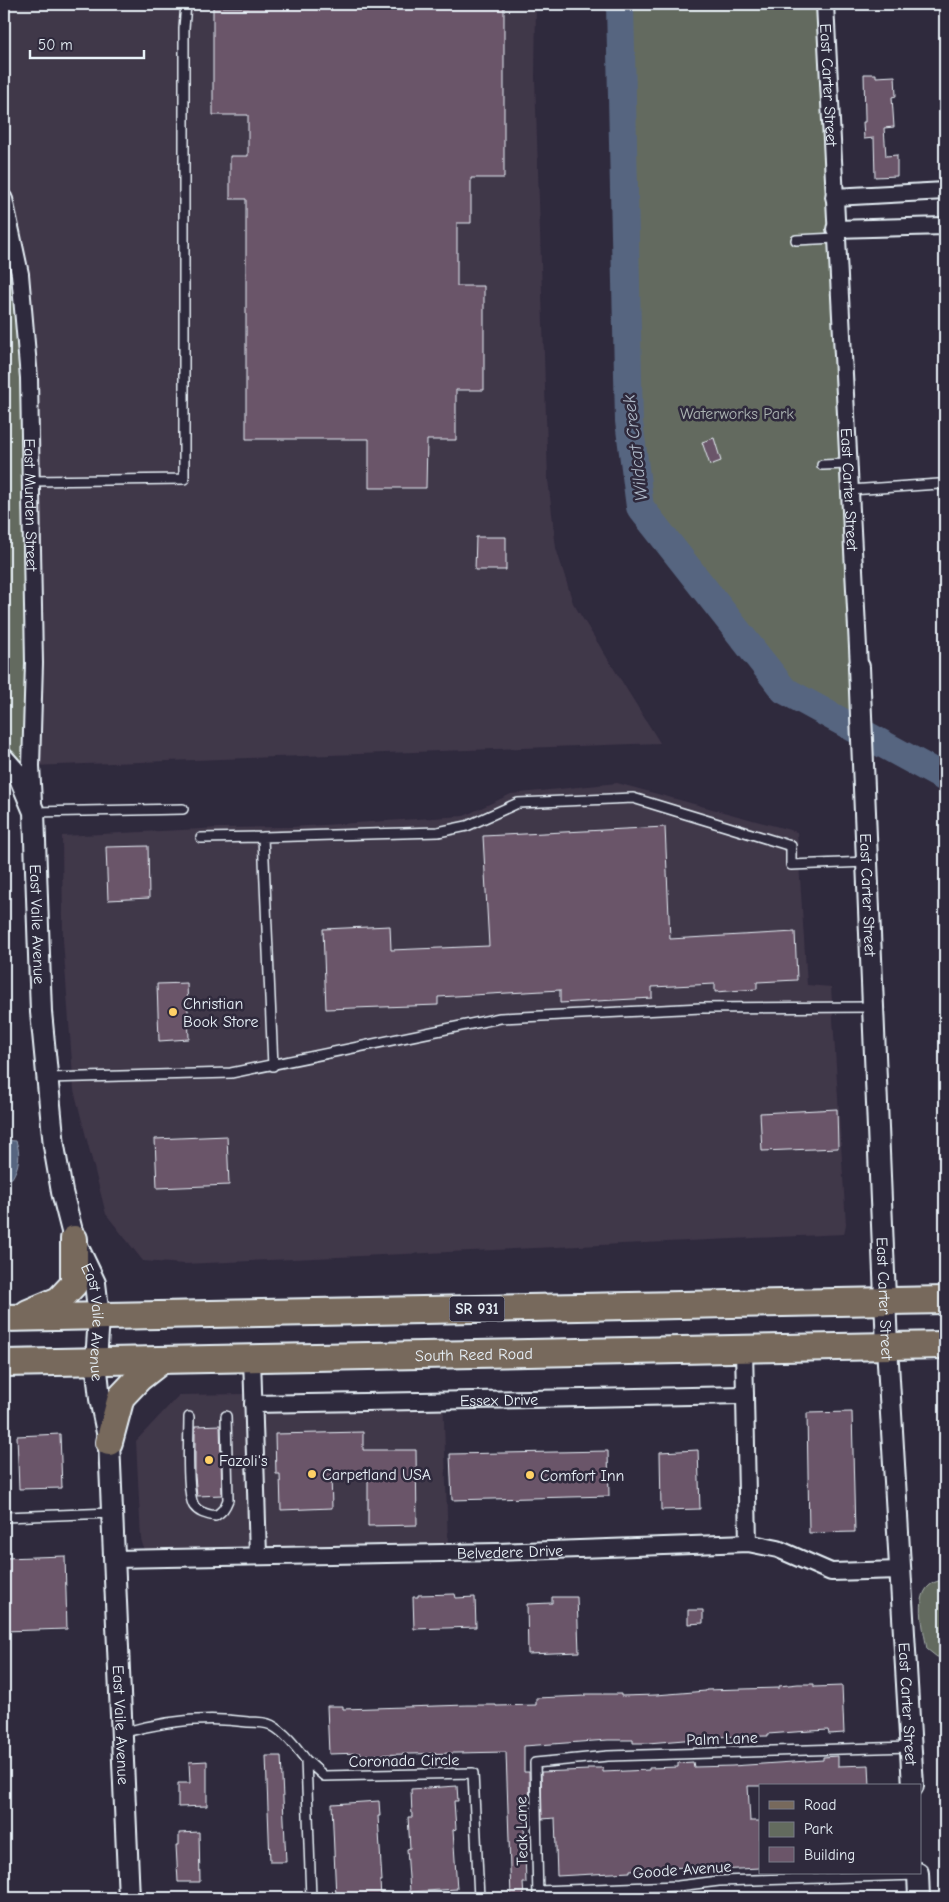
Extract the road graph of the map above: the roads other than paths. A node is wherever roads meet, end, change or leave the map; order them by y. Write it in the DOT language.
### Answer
graph roads {
  1 [pos="186,4"];
  2 [pos="825,4"];
  3 [pos="945,191"];
  4 [pos="834,197"];
  5 [pos="4,199"];
  6 [pos="945,226"];
  7 [pos="835,234"];
  8 [pos="796,240"];
  9 [pos="848,464"];
  10 [pos="822,465"];
  11 [pos="31,481"];
  12 [pos="945,486"];
  13 [pos="850,490"];
  14 [pos="859,667"];
  15 [pos="4,760"];
  16 [pos="183,809"];
  17 [pos="34,812"];
  18 [pos="263,837"];
  19 [pos="201,838"];
  20 [pos="867,862"];
  21 [pos="873,1007"];
  22 [pos="273,1066"];
  23 [pos="47,1078"];
  24 [pos="74,1239"];
  25 [pos="945,1300"];
  26 [pos="885,1301"];
  27 [pos="99,1317"];
  28 [pos="6,1318"];
  29 [pos="945,1345"];
  30 [pos="887,1346"];
  31 [pos="744,1348"];
  32 [pos="252,1357"];
  33 [pos="162,1360"];
  34 [pos="96,1362"];
  35 [pos="4,1363"];
  36 [pos="745,1395"];
  37 [pos="253,1404"];
  38 [pos="226,1416"];
  39 [pos="188,1417"];
  40 [pos="109,1442"];
  41 [pos="112,1513"];
  42 [pos="4,1517"];
  43 [pos="748,1543"];
  44 [pos="258,1556"];
  45 [pos="114,1559"];
  46 [pos="900,1570"];
  47 [pos="122,1734"];
  48 [pos="911,1747"];
  49 [pos="306,1760"];
  50 [pos="535,1763"];
  51 [pos="913,1784"];
  52 [pos="918,1874"];
  53 [pos="538,1894"];
  54 [pos="129,1898"];
  55 [pos="311,1898"];
  56 [pos="479,1898"];
  57 [pos="919,1898"];
  1 -- 11 [label="lane"];
  2 -- 4 [label="street, East Carter Street"];
  3 -- 4 [label="street"];
  4 -- 7 [label="street, East Carter Street"];
  5 -- 11 [label="street, East Murden Street"];
  6 -- 7 [label="street"];
  7 -- 8 [label="lane"];
  7 -- 9 [label="street, East Carter Street"];
  9 -- 10 [label="lane"];
  9 -- 13 [label="street, East Carter Street"];
  11 -- 17 [label="street, East Murden Street"];
  12 -- 13 [label="lane"];
  13 -- 14 [label="street, East Carter Street"];
  14 -- 20 [label="street, East Carter Street"];
  15 -- 17 [label="street, East Vaile Avenue"];
  16 -- 17 [label="lane"];
  17 -- 23 [label="street, East Vaile Avenue"];
  18 -- 19 [label="lane"];
  18 -- 20 [label="lane"];
  18 -- 22 [label="lane"];
  20 -- 21 [label="street, East Carter Street"];
  21 -- 22 [label="lane"];
  21 -- 26 [label="street, East Carter Street"];
  22 -- 23 [label="lane"];
  23 -- 24 [label="street, East Vaile Avenue"];
  24 -- 27 [label="street, East Vaile Avenue"];
  24 -- 28 [label="main road"];
  25 -- 26 [label="main road, SR 931"];
  26 -- 27 [label="main road, SR 931"];
  26 -- 30 [label="street, East Carter Street"];
  27 -- 28 [label="main road, SR 931"];
  27 -- 34 [label="street, East Vaile Avenue"];
  29 -- 30 [label="main road, South Reed Road"];
  30 -- 31 [label="main road, South Reed Road"];
  30 -- 46 [label="street, East Carter Street"];
  31 -- 32 [label="main road, South Reed Road"];
  31 -- 36 [label="street"];
  32 -- 33 [label="main road, South Reed Road"];
  32 -- 37 [label="street"];
  33 -- 34 [label="main road, South Reed Road"];
  33 -- 40 [label="main road"];
  34 -- 35 [label="main road, South Reed Road"];
  34 -- 40 [label="street, East Vaile Avenue"];
  36 -- 37 [label="street, Essex Drive"];
  36 -- 43 [label="street"];
  37 -- 44 [label="street"];
  38 -- 39 [label="lane"];
  40 -- 41 [label="street, East Vaile Avenue"];
  41 -- 42 [label="lane"];
  41 -- 45 [label="street, East Vaile Avenue"];
  43 -- 44 [label="street, Belvedere Drive"];
  43 -- 46 [label="street, Belvedere Drive"];
  44 -- 45 [label="street, Belvedere Drive"];
  45 -- 47 [label="street, East Vaile Avenue"];
  46 -- 48 [label="street, East Carter Street"];
  47 -- 49 [label="lane, Coronada Circle"];
  47 -- 54 [label="street, East Vaile Avenue"];
  48 -- 50 [label="lane, Palm Lane"];
  48 -- 51 [label="street, East Carter Street"];
  49 -- 55 [label="lane"];
  49 -- 56 [label="lane, Coronada Circle"];
  50 -- 53 [label="lane, Teak Lane"];
  52 -- 53 [label="lane, Goode Avenue"];
  52 -- 57 [label="street"];
}
